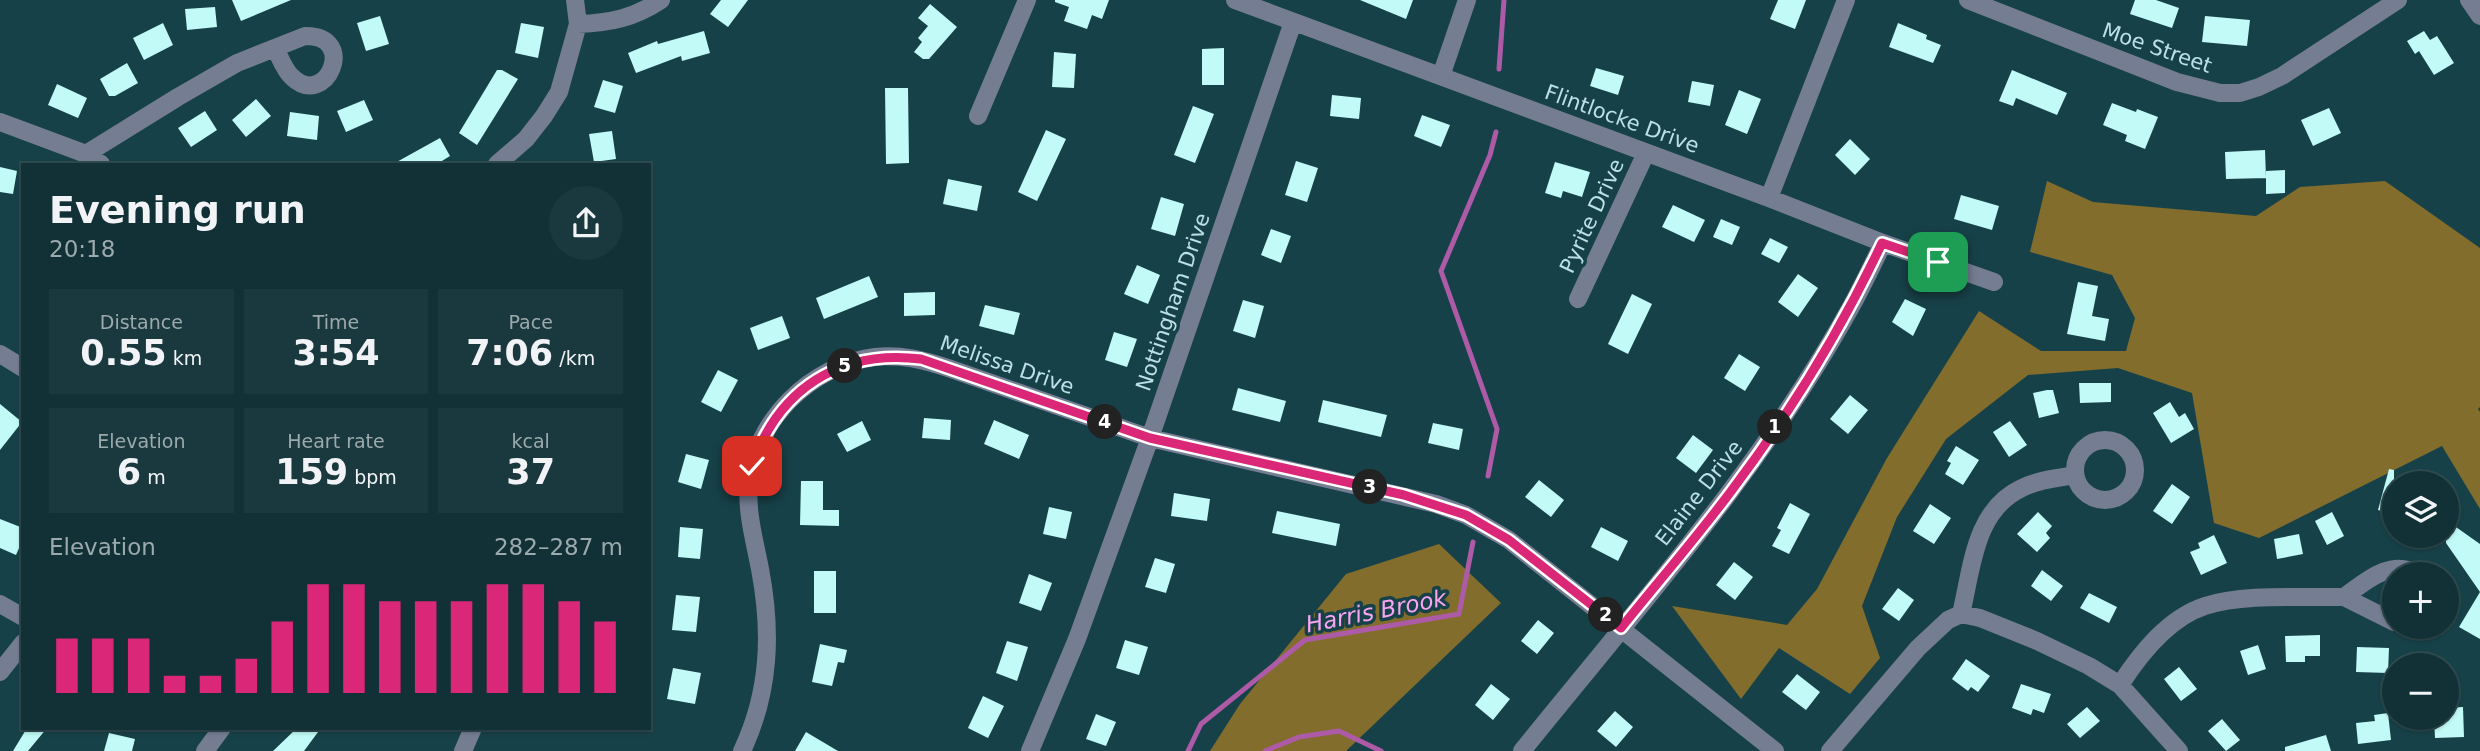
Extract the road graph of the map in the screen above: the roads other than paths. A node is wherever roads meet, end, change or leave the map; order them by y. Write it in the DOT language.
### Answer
graph roads {
  1 [pos="575,0"];
  2 [pos="661,0"];
  3 [pos="1027,0"];
  4 [pos="1235,0"];
  5 [pos="1467,0"];
  6 [pos="1846,0"];
  7 [pos="1968,0"];
  8 [pos="2398,0"];
  9 [pos="2469,0"];
  10 [pos="2480,16"];
  11 [pos="1293,22"];
  12 [pos="578,24"];
  13 [pos="275,48"];
  14 [pos="1441,76"];
  15 [pos="978,116"];
  16 [pos="0,121"];
  17 [pos="1646,153"];
  18 [pos="86,154"];
  19 [pos="100,163"];
  20 [pos="498,163"];
  21 [pos="1769,198"];
  22 [pos="1882,243"];
  23 [pos="1994,282"];
  24 [pos="1578,299"];
  25 [pos="0,354"];
  26 [pos="21,367"];
  27 [pos="1150,438"];
  28 [pos="2075,475"];
  29 [pos="2382,573"];
  30 [pos="2344,597"];
  31 [pos="0,604"];
  32 [pos="1961,614"];
  33 [pos="21,616"];
  34 [pos="2382,616"];
  35 [pos="1621,628"];
  36 [pos="21,646"];
  37 [pos="0,672"];
  38 [pos="2120,685"];
  39 [pos="217,730"];
  40 [pos="472,730"];
  41 [pos="205,751"];
  42 [pos="463,751"];
  43 [pos="742,751"];
  44 [pos="1030,751"];
  45 [pos="1522,751"];
  46 [pos="1775,751"];
  47 [pos="1830,751"];
  48 [pos="2179,751"];
  1 -- 12 [label="street"];
  2 -- 12 [label="street"];
  3 -- 15 [label="street"];
  4 -- 11 [label="street, Flintlocke Drive"];
  5 -- 14 [label="street"];
  6 -- 21 [label="street"];
  7 -- 8 [label="street, Moe Street"];
  9 -- 10 [label="street"];
  11 -- 14 [label="street, Flintlocke Drive"];
  11 -- 27 [label="street, Nottingham Drive"];
  12 -- 20 [label="street"];
  13 -- 18 [label="street"];
  14 -- 17 [label="street, Flintlocke Drive"];
  16 -- 18 [label="street"];
  17 -- 21 [label="street, Flintlocke Drive"];
  17 -- 24 [label="street, Pyrite Drive"];
  18 -- 19 [label="street"];
  21 -- 22 [label="street, Flintlocke Drive"];
  22 -- 23 [label="street, Flintlocke Drive"];
  22 -- 35 [label="street, Elaine Drive"];
  25 -- 26 [label="street"];
  27 -- 35 [label="street, Melissa Drive"];
  27 -- 43 [label="street, Melissa Drive"];
  27 -- 44 [label="street, Nottingham Drive"];
  28 -- 32 [label="street"];
  29 -- 30 [label="street"];
  30 -- 34 [label="street"];
  30 -- 38 [label="street"];
  31 -- 33 [label="street"];
  32 -- 38 [label="street"];
  32 -- 47 [label="street"];
  35 -- 45 [label="street, Elaine Drive"];
  35 -- 46 [label="street, Melissa Drive"];
  36 -- 37 [label="street"];
  38 -- 48 [label="street"];
  39 -- 41 [label="street"];
  40 -- 42 [label="street"];
}
